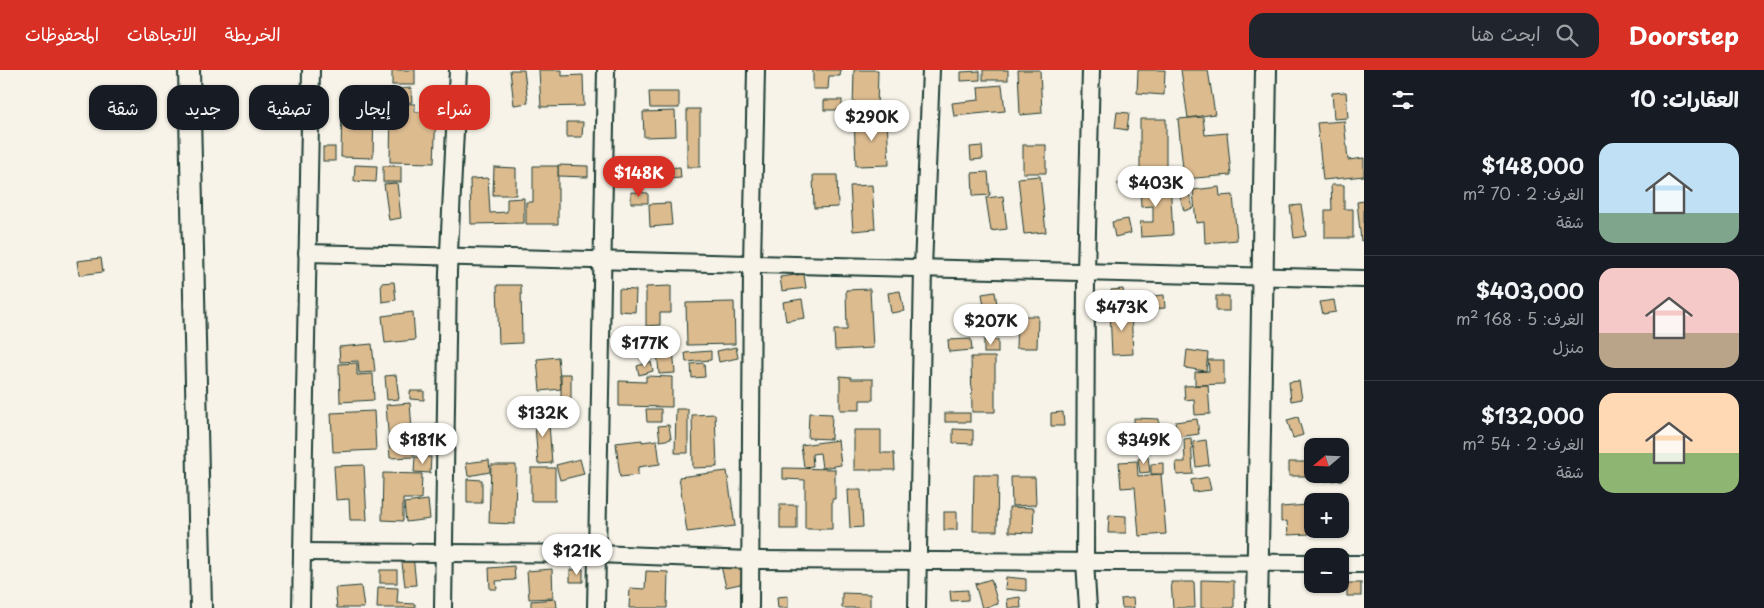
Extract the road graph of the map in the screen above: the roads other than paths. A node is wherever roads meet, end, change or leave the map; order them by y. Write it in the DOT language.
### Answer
graph roads {
  1 [pos="189,70"];
  2 [pos="311,70"];
  3 [pos="458,70"];
  4 [pos="606,70"];
  5 [pos="756,70"];
  6 [pos="931,70"];
  7 [pos="1092,70"];
  8 [pos="1266,70"];
  9 [pos="307,252"];
  10 [pos="449,256"];
  11 [pos="602,260"];
  12 [pos="752,264"];
  13 [pos="923,268"];
  14 [pos="1086,272"];
  15 [pos="1262,277"];
  16 [pos="1364,278"];
  17 [pos="302,552"];
  18 [pos="444,554"];
  19 [pos="598,554"];
  20 [pos="750,560"];
  21 [pos="918,561"];
  22 [pos="1086,562"];
  23 [pos="1257,562"];
  24 [pos="1304,563"];
  25 [pos="1349,564"];
  26 [pos="1364,564"];
  27 [pos="201,608"];
  28 [pos="301,608"];
  29 [pos="443,608"];
  30 [pos="596,608"];
  31 [pos="750,608"];
  32 [pos="917,608"];
  33 [pos="1088,608"];
  34 [pos="1256,608"];
  1 -- 27 [label="street"];
  2 -- 9 [label="street"];
  3 -- 10 [label="street"];
  4 -- 11 [label="street"];
  5 -- 12 [label="street"];
  6 -- 13 [label="street"];
  7 -- 14 [label="street"];
  8 -- 15 [label="street"];
  9 -- 10 [label="street"];
  9 -- 17 [label="street"];
  10 -- 11 [label="street"];
  10 -- 18 [label="street"];
  11 -- 12 [label="street"];
  11 -- 19 [label="street"];
  12 -- 13 [label="street"];
  12 -- 20 [label="street"];
  13 -- 14 [label="street"];
  13 -- 21 [label="street"];
  14 -- 15 [label="street"];
  14 -- 22 [label="street"];
  15 -- 16 [label="street"];
  15 -- 23 [label="street"];
  17 -- 18 [label="street"];
  17 -- 28 [label="street"];
  18 -- 19 [label="street"];
  18 -- 29 [label="street"];
  19 -- 20 [label="street"];
  19 -- 30 [label="street"];
  20 -- 21 [label="street"];
  20 -- 31 [label="street"];
  21 -- 22 [label="street"];
  21 -- 32 [label="street"];
  22 -- 23 [label="street"];
  22 -- 33 [label="street"];
  23 -- 24 [label="street"];
  23 -- 34 [label="street"];
  25 -- 26 [label="street"];
}
